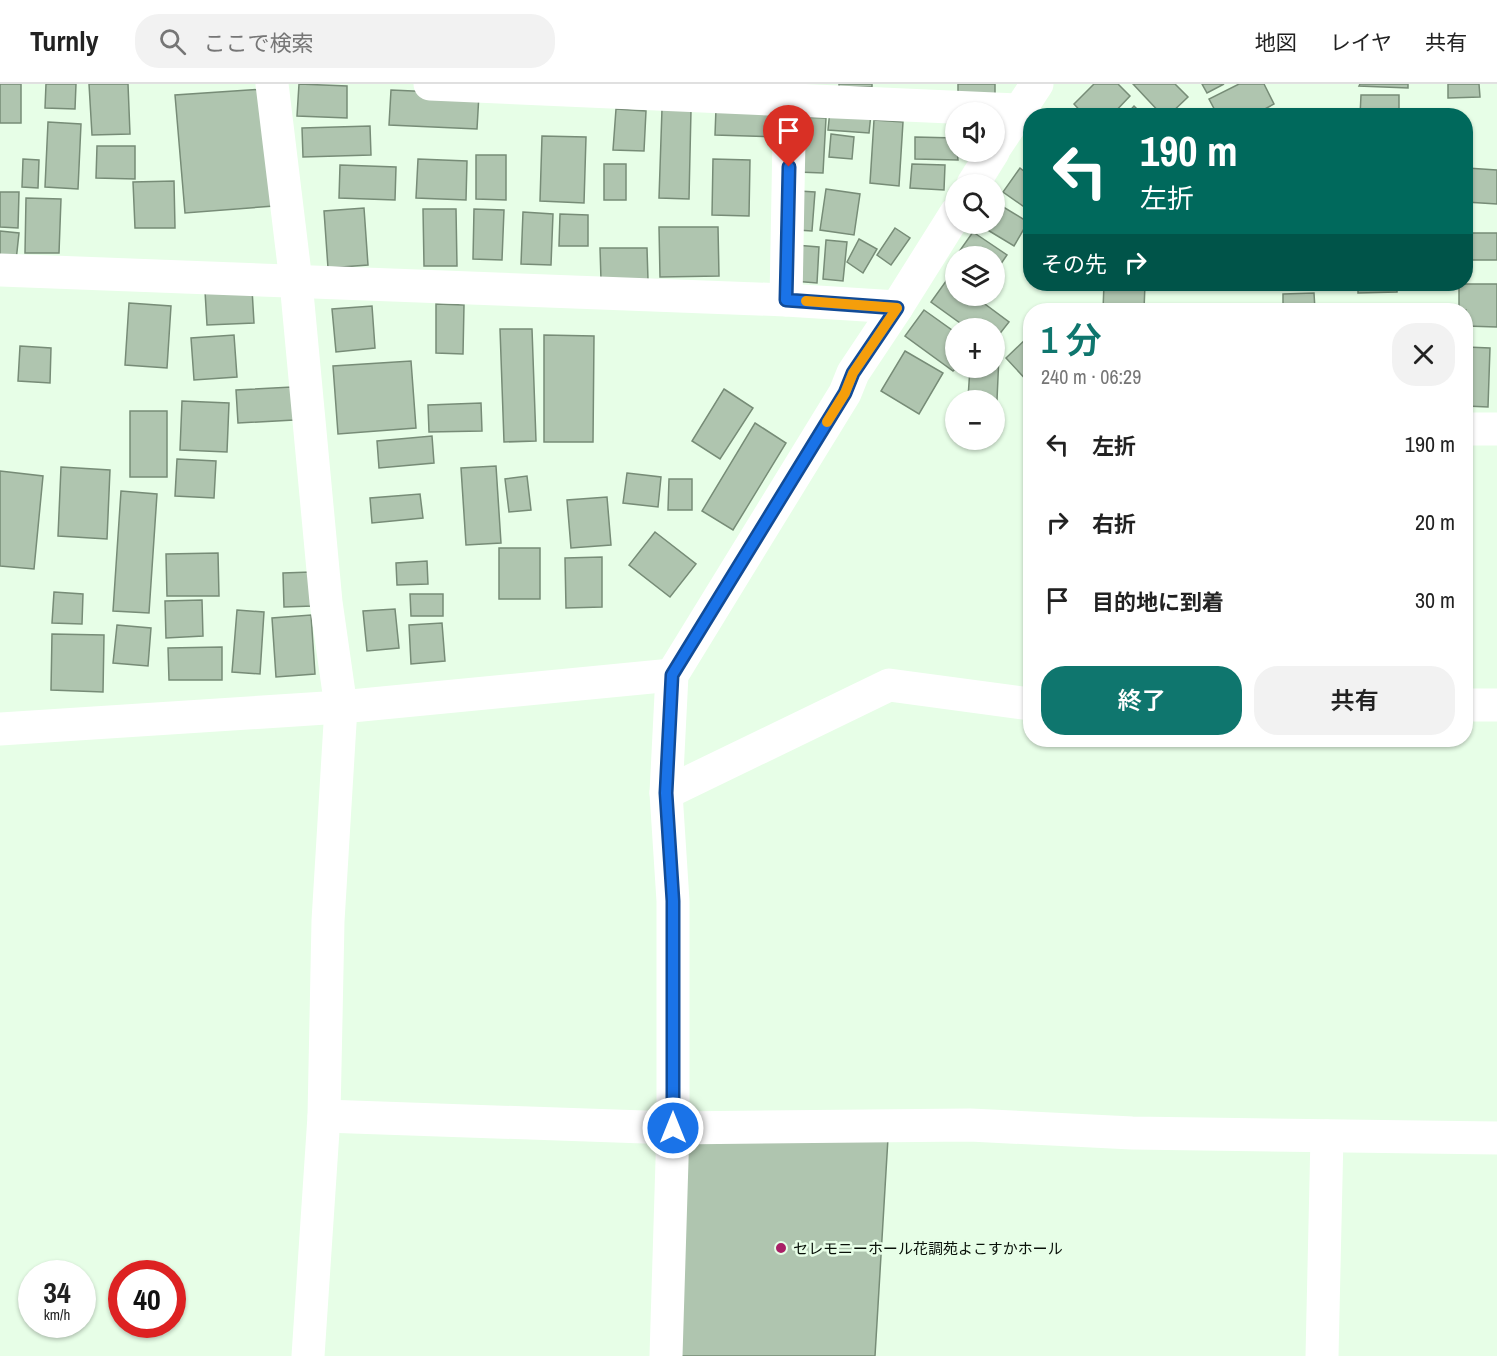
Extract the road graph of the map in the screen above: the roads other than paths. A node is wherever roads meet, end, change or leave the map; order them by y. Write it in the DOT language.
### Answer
graph roads {
  1 [pos="272,84"];
  2 [pos="430,84"];
  3 [pos="790,92"];
  4 [pos="1028,97"];
  5 [pos="1005,134"];
  6 [pos="945,231"];
  7 [pos="0,270"];
  8 [pos="296,282"];
  9 [pos="786,300"];
  10 [pos="897,308"];
  11 [pos="1473,429"];
  12 [pos="1497,429"];
  13 [pos="672,675"];
  14 [pos="1023,703"];
  15 [pos="1473,705"];
  16 [pos="1497,705"];
  17 [pos="341,707"];
  18 [pos="0,729"];
  19 [pos="666,793"];
  20 [pos="324,1116"];
  21 [pos="673,1128"];
  22 [pos="1327,1136"];
  23 [pos="1497,1138"];
  24 [pos="308,1356"];
  25 [pos="666,1356"];
  26 [pos="1322,1356"];
  1 -- 8 [label="street"];
  2 -- 3 [label="street"];
  3 -- 4 [label="street"];
  3 -- 9 [label="street"];
  4 -- 5 [label="street"];
  6 -- 10 [label="street"];
  7 -- 8 [label="street"];
  8 -- 9 [label="street"];
  8 -- 17 [label="street"];
  9 -- 10 [label="street"];
  10 -- 13 [label="street"];
  11 -- 12 [label="street"];
  13 -- 17 [label="street"];
  13 -- 19 [label="street"];
  14 -- 19 [label="street"];
  15 -- 16 [label="street"];
  17 -- 18 [label="street"];
  17 -- 20 [label="street"];
  19 -- 21 [label="street"];
  20 -- 21 [label="street"];
  20 -- 24 [label="street"];
  21 -- 22 [label="street"];
  21 -- 25 [label="street"];
  22 -- 23 [label="street"];
  22 -- 26 [label="street"];
}
